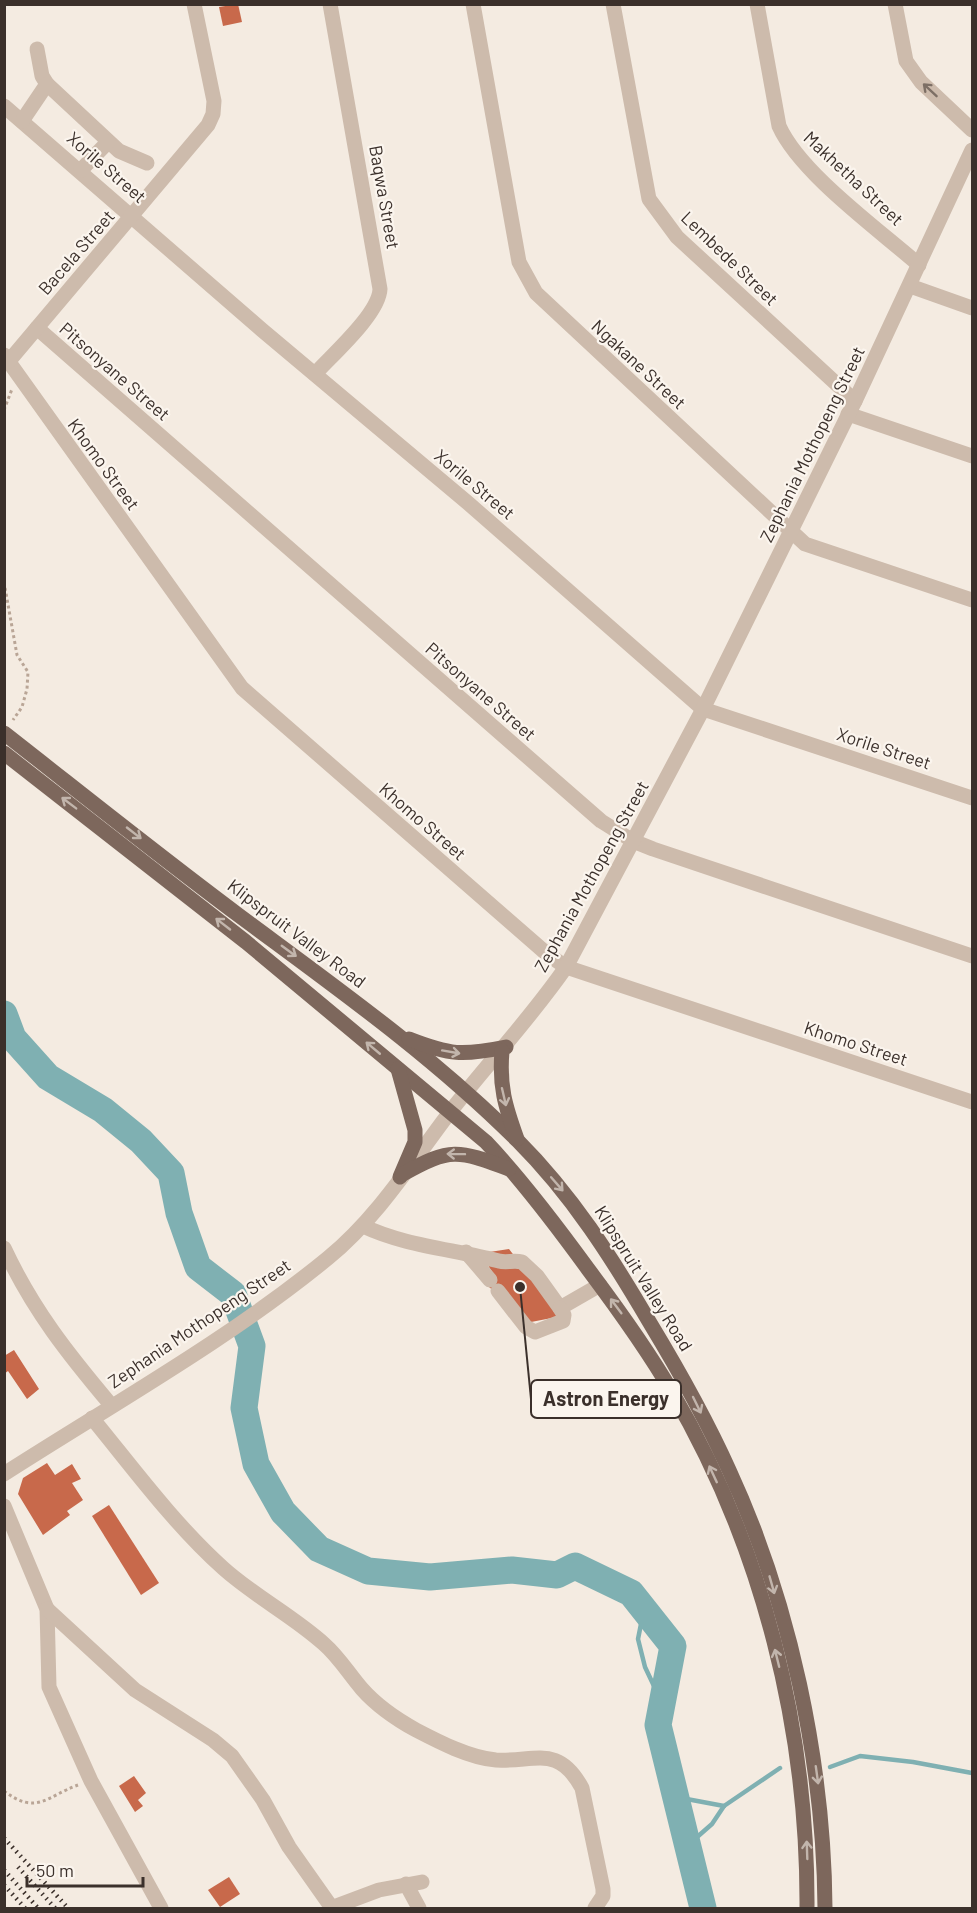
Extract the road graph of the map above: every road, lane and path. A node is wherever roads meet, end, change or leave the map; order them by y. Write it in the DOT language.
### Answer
graph roads {
  1 [pos="194,4"];
  2 [pos="330,4"];
  3 [pos="473,4"];
  4 [pos="613,4"];
  5 [pos="757,4"];
  6 [pos="895,4"];
  7 [pos="37,49"];
  8 [pos="47,84"];
  9 [pos="4,106"];
  10 [pos="22,121"];
  11 [pos="972,130"];
  12 [pos="108,142"];
  13 [pos="972,150"];
  14 [pos="147,163"];
  15 [pos="81,170"];
  16 [pos="133,216"];
  17 [pos="919,265"];
  18 [pos="910,286"];
  19 [pos="972,308"];
  20 [pos="37,328"];
  21 [pos="7,358"];
  22 [pos="315,374"];
  23 [pos="852,408"];
  24 [pos="972,456"];
  25 [pos="790,533"];
  26 [pos="4,582"];
  27 [pos="972,600"];
  28 [pos="703,709"];
  29 [pos="13,720"];
  30 [pos="4,733"];
  31 [pos="4,753"];
  32 [pos="972,798"];
  33 [pos="633,841"];
  34 [pos="972,956"];
  35 [pos="566,967"];
  36 [pos="398,1034"];
  37 [pos="504,1049"];
  38 [pos="398,1069"];
  39 [pos="466,1092"];
  40 [pos="972,1102"];
  41 [pos="451,1112"];
  42 [pos="518,1141"];
  43 [pos="512,1170"];
  44 [pos="401,1176"];
  45 [pos="363,1226"];
  46 [pos="4,1248"];
  47 [pos="466,1252"];
  48 [pos="600,1285"];
  49 [pos="560,1308"];
  50 [pos="111,1405"];
  51 [pos="92,1418"];
  52 [pos="4,1474"];
  53 [pos="4,1506"];
  54 [pos="47,1609"];
  55 [pos="91,1781"];
  56 [pos="4,1791"];
  57 [pos="422,1882"];
  58 [pos="406,1884"];
  59 [pos="160,1908"];
  60 [pos="331,1908"];
  61 [pos="419,1908"];
  62 [pos="595,1908"];
  63 [pos="807,1908"];
  64 [pos="825,1908"];
  1 -- 16 [label="street, Bacela Street"];
  2 -- 22 [label="street, Baqwa Street"];
  3 -- 25 [label="street, Ngakane Street"];
  4 -- 23 [label="street, Lembede Street"];
  5 -- 17 [label="street, Makhetha Street"];
  11 -- 6 [label="street, one-way"];
  7 -- 8 [label="street"];
  8 -- 10 [label="street"];
  8 -- 12 [label="street"];
  9 -- 10 [label="street, Xorile Street"];
  10 -- 15 [label="street, Xorile Street"];
  12 -- 14 [label="street"];
  12 -- 15 [label="street"];
  13 -- 17 [label="street, Zephania Mothopeng Street"];
  15 -- 16 [label="street, Xorile Street"];
  16 -- 20 [label="street, Bacela Street"];
  16 -- 22 [label="street, Xorile Street"];
  17 -- 18 [label="street, Zephania Mothopeng Street"];
  18 -- 19 [label="street"];
  18 -- 23 [label="street, Zephania Mothopeng Street"];
  20 -- 21 [label="street, Bacela Street"];
  20 -- 33 [label="street, Pitsonyane Street"];
  21 -- 35 [label="street, Khomo Street"];
  22 -- 28 [label="street, Xorile Street"];
  23 -- 24 [label="street, Lembede Street"];
  23 -- 25 [label="street, Zephania Mothopeng Street"];
  25 -- 27 [label="street, Ngakane Street"];
  25 -- 28 [label="street, Zephania Mothopeng Street"];
  26 -- 29 [label="path"];
  28 -- 32 [label="street, Xorile Street"];
  28 -- 33 [label="street, Zephania Mothopeng Street"];
  30 -- 36 [label="main road, Klipspruit Valley Road, one-way"];
  38 -- 31 [label="main road, Klipspruit Valley Road, one-way"];
  33 -- 34 [label="street, Pitsonyane Street"];
  33 -- 35 [label="street, Zephania Mothopeng Street"];
  35 -- 37 [label="street, Zephania Mothopeng Street"];
  35 -- 40 [label="street, Khomo Street"];
  36 -- 37 [label="main road, one-way"];
  36 -- 39 [label="main road, Klipspruit Valley Road"];
  37 -- 39 [label="street, Zephania Mothopeng Street"];
  37 -- 42 [label="main road, one-way"];
  38 -- 41 [label="main road, Klipspruit Valley Road"];
  38 -- 44 [label="main road"];
  39 -- 41 [label="street, Zephania Mothopeng Street"];
  39 -- 42 [label="main road, Klipspruit Valley Road"];
  41 -- 43 [label="main road, Klipspruit Valley Road"];
  41 -- 44 [label="street, Zephania Mothopeng Street"];
  42 -- 64 [label="main road, Klipspruit Valley Road, one-way"];
  43 -- 44 [label="main road, one-way"];
  43 -- 48 [label="main road, Klipspruit Valley Road"];
  44 -- 45 [label="street, Zephania Mothopeng Street"];
  45 -- 47 [label="street"];
  45 -- 50 [label="street, Zephania Mothopeng Street"];
  46 -- 50 [label="street"];
  47 -- 49 [label="street"];
  47 -- 49 [label="street"];
  48 -- 49 [label="street"];
  63 -- 48 [label="main road, Klipspruit Valley Road, one-way"];
  50 -- 51 [label="street, Zephania Mothopeng Street"];
  51 -- 52 [label="street, Zephania Mothopeng Street"];
  51 -- 62 [label="street"];
  53 -- 54 [label="street"];
  54 -- 55 [label="street"];
  54 -- 60 [label="street"];
  55 -- 56 [label="path"];
  55 -- 59 [label="street"];
  57 -- 58 [label="street"];
  58 -- 60 [label="street"];
  58 -- 61 [label="street"];
}
